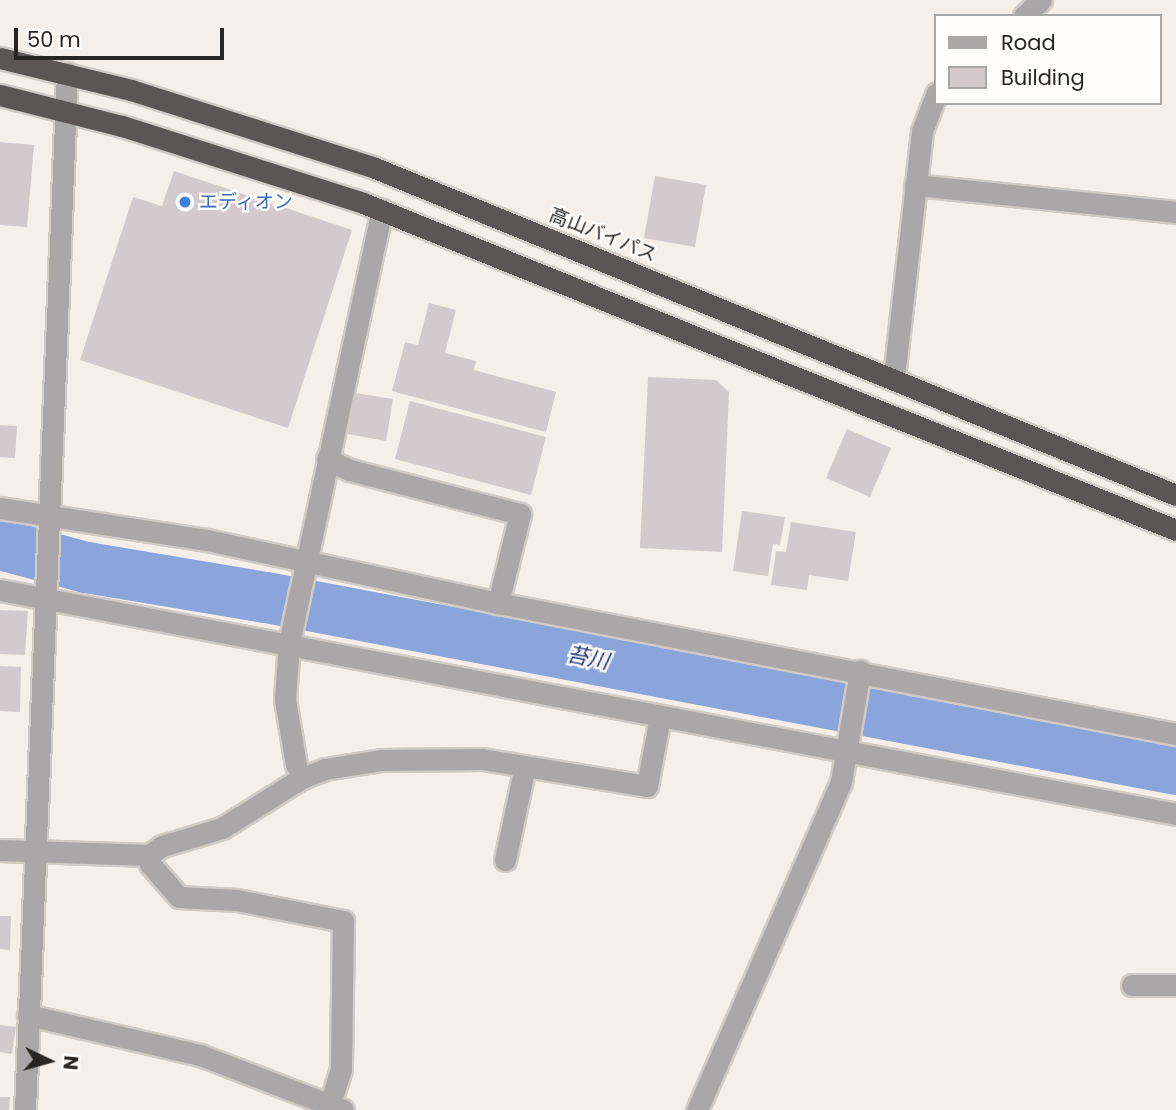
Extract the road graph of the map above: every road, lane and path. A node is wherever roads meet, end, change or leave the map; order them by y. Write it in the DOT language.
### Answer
graph roads {
  1 [pos="1041,0"];
  2 [pos="1026,14"];
  3 [pos="0,58"];
  4 [pos="67,73"];
  5 [pos="0,95"];
  6 [pos="934,98"];
  7 [pos="64,110"];
  8 [pos="915,185"];
  9 [pos="382,210"];
  10 [pos="1176,212"];
  11 [pos="894,377"];
  12 [pos="327,459"];
  13 [pos="1176,495"];
  14 [pos="0,508"];
  15 [pos="49,518"];
  16 [pos="1176,530"];
  17 [pos="302,566"];
  18 [pos="0,590"];
  19 [pos="46,593"];
  20 [pos="498,603"];
  21 [pos="290,638"];
  22 [pos="859,677"];
  23 [pos="660,717"];
  24 [pos="1176,734"];
  25 [pos="846,747"];
  26 [pos="296,765"];
  27 [pos="525,766"];
  28 [pos="1176,814"];
  29 [pos="35,849"];
  30 [pos="0,850"];
  31 [pos="149,855"];
  32 [pos="505,860"];
  33 [pos="1132,985"];
  34 [pos="1176,985"];
  35 [pos="28,1015"];
  36 [pos="333,1109"];
  37 [pos="25,1110"];
  38 [pos="697,1110"];
  1 -- 2 [label="street"];
  3 -- 4 [label="highway, 高山バイパス"];
  4 -- 7 [label="street"];
  4 -- 11 [label="highway, 高山バイパス"];
  5 -- 7 [label="highway"];
  6 -- 8 [label="street"];
  7 -- 9 [label="highway"];
  7 -- 15 [label="street"];
  8 -- 10 [label="street"];
  8 -- 11 [label="street"];
  9 -- 12 [label="street"];
  9 -- 16 [label="highway"];
  11 -- 13 [label="highway, 高山バイパス"];
  12 -- 17 [label="street"];
  12 -- 20 [label="street"];
  14 -- 15 [label="street"];
  15 -- 17 [label="street"];
  15 -- 19 [label="street"];
  17 -- 20 [label="street"];
  17 -- 21 [label="street"];
  18 -- 19 [label="street"];
  19 -- 21 [label="street"];
  19 -- 29 [label="street"];
  20 -- 22 [label="street"];
  21 -- 23 [label="street"];
  21 -- 26 [label="street"];
  22 -- 24 [label="street"];
  22 -- 25 [label="street"];
  23 -- 25 [label="street"];
  23 -- 27 [label="street"];
  25 -- 28 [label="street"];
  25 -- 38 [label="street"];
  27 -- 31 [label="street"];
  27 -- 32 [label="street"];
  29 -- 30 [label="street"];
  29 -- 31 [label="street"];
  29 -- 35 [label="street"];
  31 -- 36 [label="street"];
  33 -- 34 [label="street"];
  35 -- 36 [label="street"];
  35 -- 37 [label="street"];
}
